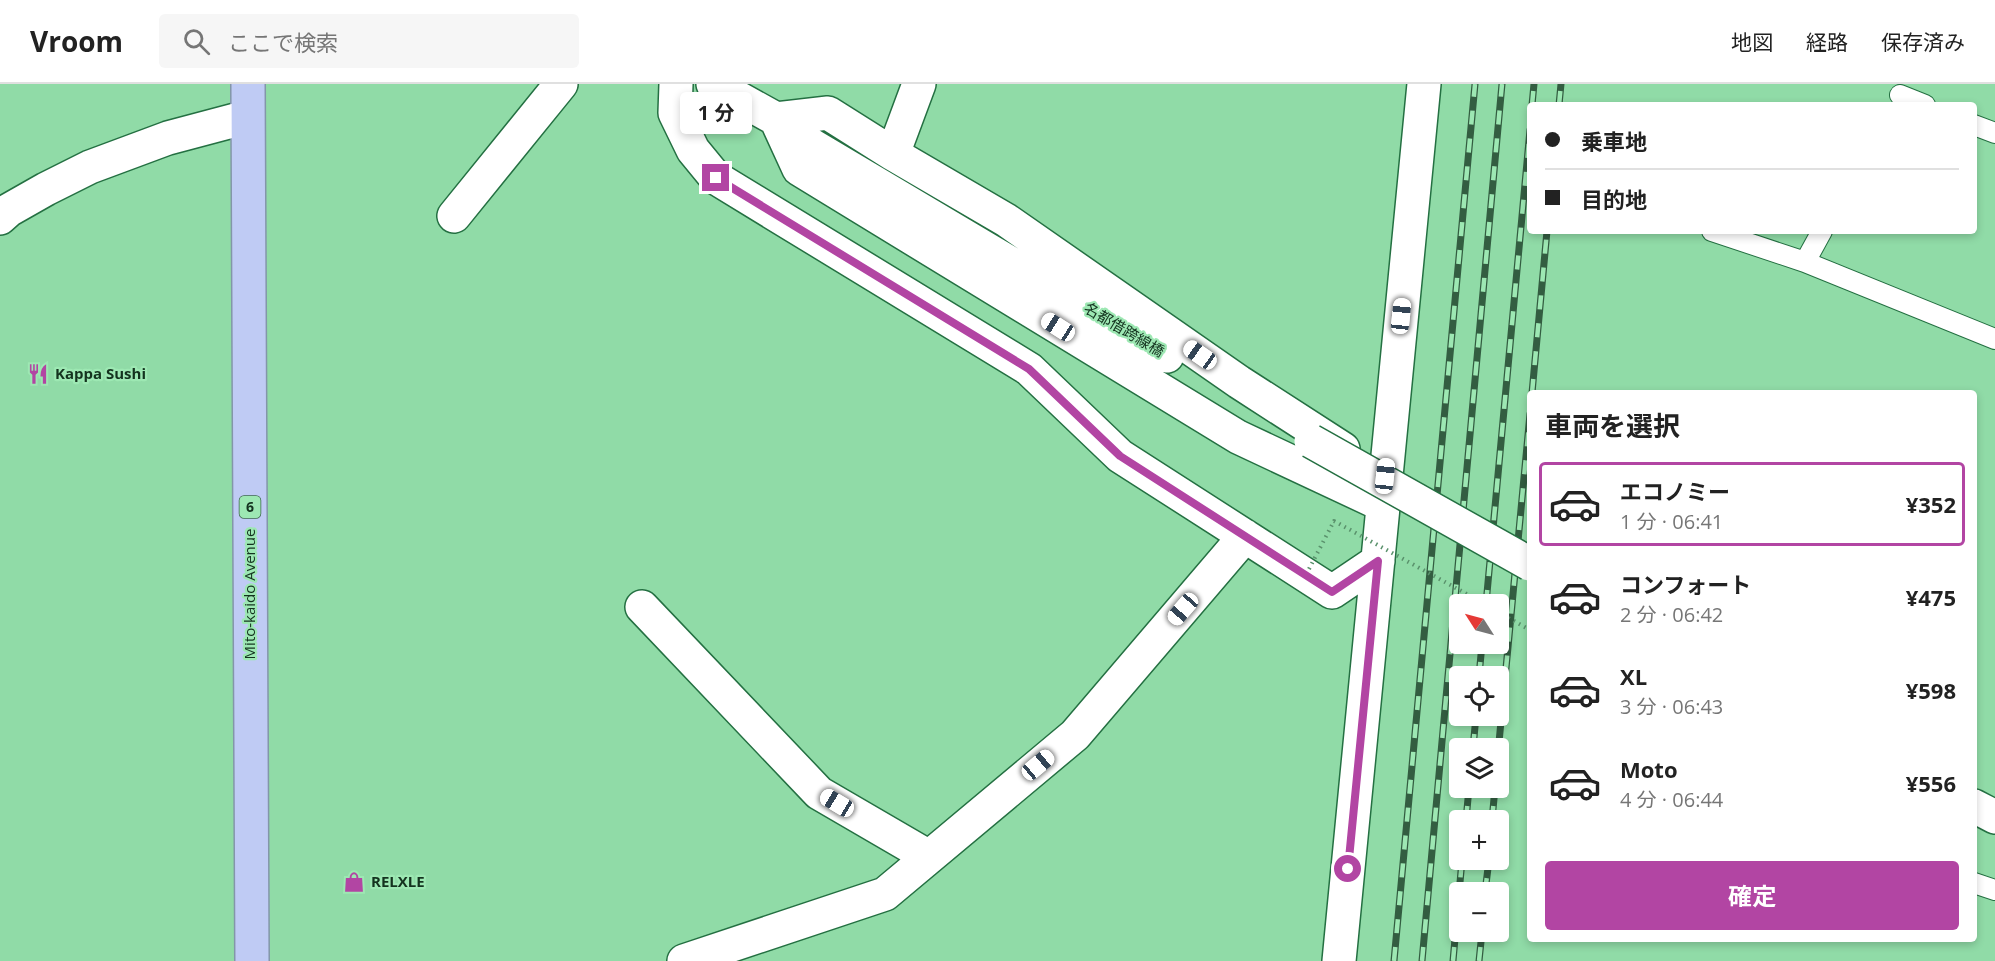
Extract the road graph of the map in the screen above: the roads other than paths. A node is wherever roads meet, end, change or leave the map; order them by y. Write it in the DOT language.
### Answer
graph roads {
  1 [pos="248,84"];
  2 [pos="561,84"];
  3 [pos="676,84"];
  4 [pos="713,84"];
  5 [pos="920,84"];
  6 [pos="1419,85"];
  7 [pos="751,93"];
  8 [pos="1900,95"];
  9 [pos="1918,102"];
  10 [pos="247,117"];
  11 [pos="776,119"];
  12 [pos="1977,125"];
  13 [pos="1995,133"];
  14 [pos="893,154"];
  15 [pos="454,216"];
  16 [pos="0,218"];
  17 [pos="1721,234"];
  18 [pos="1820,234"];
  19 [pos="1805,262"];
  20 [pos="1995,339"];
  21 [pos="1384,491"];
  22 [pos="1245,536"];
  23 [pos="1378,561"];
  24 [pos="1527,562"];
  25 [pos="642,607"];
  26 [pos="1977,808"];
  27 [pos="1995,817"];
  28 [pos="929,857"];
  29 [pos="1977,884"];
  30 [pos="1995,890"];
  31 [pos="252,961"];
  32 [pos="684,961"];
  33 [pos="1339,961"];
  1 -- 10 [label="highway, Mito-kaido Avenue / 6"];
  2 -- 15 [label="street"];
  3 -- 22 [label="street"];
  4 -- 7 [label="street, 名都借跨線橋"];
  5 -- 14 [label="street"];
  6 -- 21 [label="street"];
  7 -- 11 [label="street, 名都借跨線橋"];
  8 -- 9 [label="lane"];
  10 -- 16 [label="street"];
  10 -- 31 [label="highway, Mito-kaido Avenue / 6"];
  11 -- 14 [label="street"];
  11 -- 21 [label="street"];
  11 -- 24 [label="street, 名都借跨線橋, bridge"];
  12 -- 13 [label="lane"];
  14 -- 21 [label="street"];
  17 -- 19 [label="lane"];
  18 -- 19 [label="lane"];
  19 -- 20 [label="lane"];
  21 -- 23 [label="street"];
  22 -- 23 [label="street"];
  22 -- 28 [label="street"];
  23 -- 33 [label="street"];
  25 -- 28 [label="street"];
  26 -- 27 [label="street"];
  28 -- 32 [label="street"];
  29 -- 30 [label="lane"];
}
